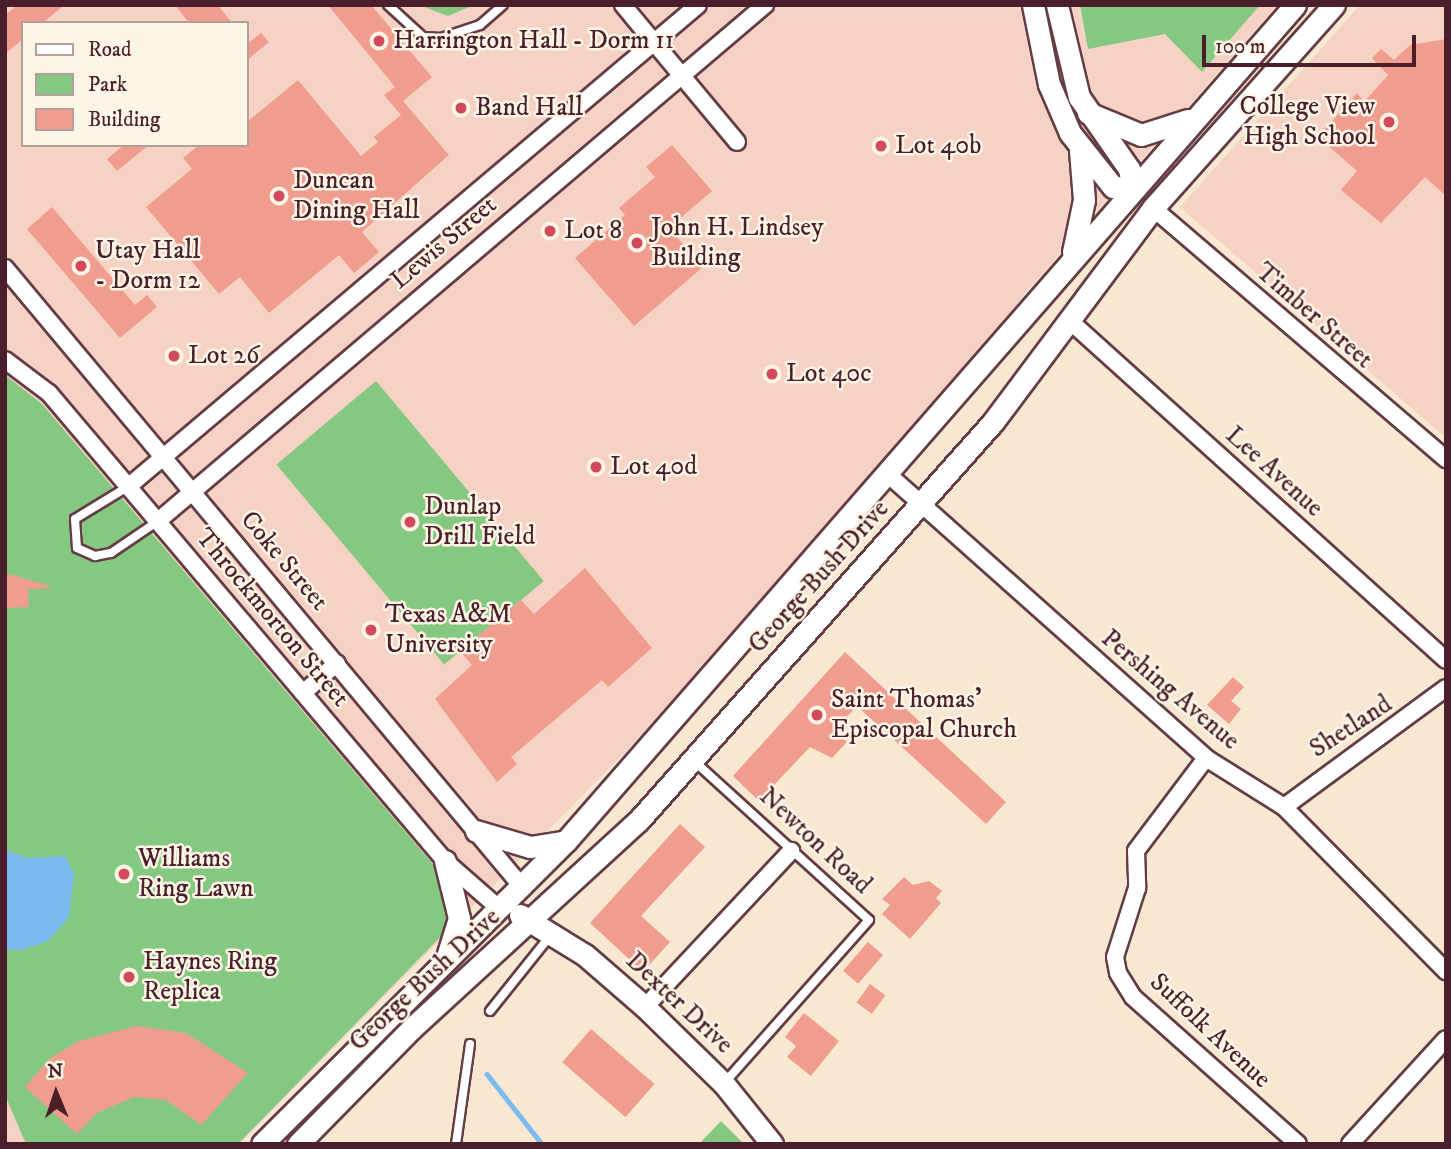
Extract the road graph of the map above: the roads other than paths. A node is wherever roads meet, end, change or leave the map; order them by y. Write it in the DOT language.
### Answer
graph roads {
  1 [pos="388,5"];
  2 [pos="503,5"];
  3 [pos="623,5"];
  4 [pos="698,5"];
  5 [pos="765,5"];
  6 [pos="1033,5"];
  7 [pos="1057,5"];
  8 [pos="1295,5"];
  9 [pos="1334,5"];
  10 [pos="654,42"];
  11 [pos="682,75"];
  12 [pos="1085,111"];
  13 [pos="1196,116"];
  14 [pos="737,142"];
  15 [pos="1079,148"];
  16 [pos="1133,188"];
  17 [pos="1153,208"];
  18 [pos="1070,260"];
  19 [pos="5,268"];
  20 [pos="1070,321"];
  21 [pos="5,360"];
  22 [pos="162,458"];
  23 [pos="1446,459"];
  24 [pos="890,476"];
  25 [pos="129,486"];
  26 [pos="193,491"];
  27 [pos="921,505"];
  28 [pos="158,521"];
  29 [pos="1446,660"];
  30 [pos="337,663"];
  31 [pos="1446,688"];
  32 [pos="303,693"];
  33 [pos="1206,758"];
  34 [pos="693,760"];
  35 [pos="1284,807"];
  36 [pos="476,831"];
  37 [pos="566,841"];
  38 [pos="791,851"];
  39 [pos="445,861"];
  40 [pos="523,888"];
  41 [pos="501,910"];
  42 [pos="534,919"];
  43 [pos="552,933"];
  44 [pos="446,961"];
  45 [pos="1446,971"];
  46 [pos="645,1007"];
  47 [pos="490,1011"];
  48 [pos="1446,1039"];
  49 [pos="470,1044"];
  50 [pos="723,1084"];
  51 [pos="262,1144"];
  52 [pos="298,1144"];
  53 [pos="456,1144"];
  54 [pos="772,1144"];
  55 [pos="1298,1144"];
  56 [pos="1350,1144"];
  1 -- 2 [label="lane"];
  3 -- 10 [label="street"];
  4 -- 10 [label="street, Lewis Street"];
  5 -- 11 [label="street, Lewis Street"];
  6 -- 15 [label="main road"];
  7 -- 12 [label="main road"];
  8 -- 13 [label="main road, George Bush Drive"];
  9 -- 17 [label="main road, George Bush Drive"];
  10 -- 11 [label="street"];
  10 -- 22 [label="street, Lewis Street"];
  11 -- 14 [label="street"];
  11 -- 26 [label="street, Lewis Street"];
  12 -- 13 [label="main road"];
  12 -- 16 [label="main road"];
  13 -- 16 [label="main road, George Bush Drive"];
  15 -- 16 [label="main road"];
  15 -- 18 [label="main road"];
  16 -- 17 [label="main road"];
  16 -- 18 [label="main road, George Bush Drive"];
  17 -- 20 [label="main road, George Bush Drive"];
  17 -- 23 [label="street, Timber Street"];
  18 -- 24 [label="main road, George Bush Drive"];
  19 -- 22 [label="street, Coke Street"];
  20 -- 27 [label="main road, George Bush Drive"];
  20 -- 29 [label="street, Lee Avenue"];
  21 -- 25 [label="street, Throckmorton Street"];
  22 -- 25 [label="street, Lewis Street"];
  22 -- 26 [label="street, Coke Street"];
  24 -- 27 [label="street, Pershing Avenue"];
  24 -- 37 [label="main road, George Bush Drive"];
  25 -- 28 [label="street, Throckmorton Street"];
  25 -- 28 [label="lane"];
  26 -- 28 [label="street, Lewis Street"];
  26 -- 30 [label="street, Coke Street"];
  27 -- 33 [label="street, Pershing Avenue"];
  27 -- 34 [label="main road, George Bush Drive"];
  28 -- 32 [label="street, Throckmorton Street"];
  30 -- 32 [label="street"];
  30 -- 36 [label="street, Coke Street"];
  31 -- 35 [label="street, Shetland"];
  32 -- 39 [label="street, Throckmorton Street"];
  33 -- 35 [label="street, Pershing Avenue"];
  33 -- 55 [label="street, Suffolk Avenue"];
  34 -- 38 [label="lane, Newton Road"];
  34 -- 42 [label="main road, George Bush Drive"];
  35 -- 45 [label="street, Pershing Avenue"];
  36 -- 37 [label="main road"];
  36 -- 40 [label="street, Coke Street"];
  37 -- 40 [label="main road, George Bush Drive"];
  38 -- 46 [label="street"];
  38 -- 50 [label="lane, Newton Road"];
  39 -- 41 [label="street, Throckmorton Street"];
  39 -- 44 [label="main road"];
  40 -- 41 [label="main road, George Bush Drive"];
  40 -- 42 [label="main road"];
  41 -- 42 [label="main road"];
  41 -- 44 [label="main road, George Bush Drive"];
  42 -- 43 [label="main road, Dexter Drive"];
  42 -- 52 [label="main road, George Bush Drive"];
  43 -- 46 [label="main road, Dexter Drive"];
  43 -- 47 [label="lane"];
  44 -- 51 [label="main road, George Bush Drive"];
  46 -- 50 [label="main road, Dexter Drive"];
  48 -- 56 [label="street"];
  49 -- 53 [label="lane"];
  50 -- 54 [label="main road, Dexter Drive"];
}
